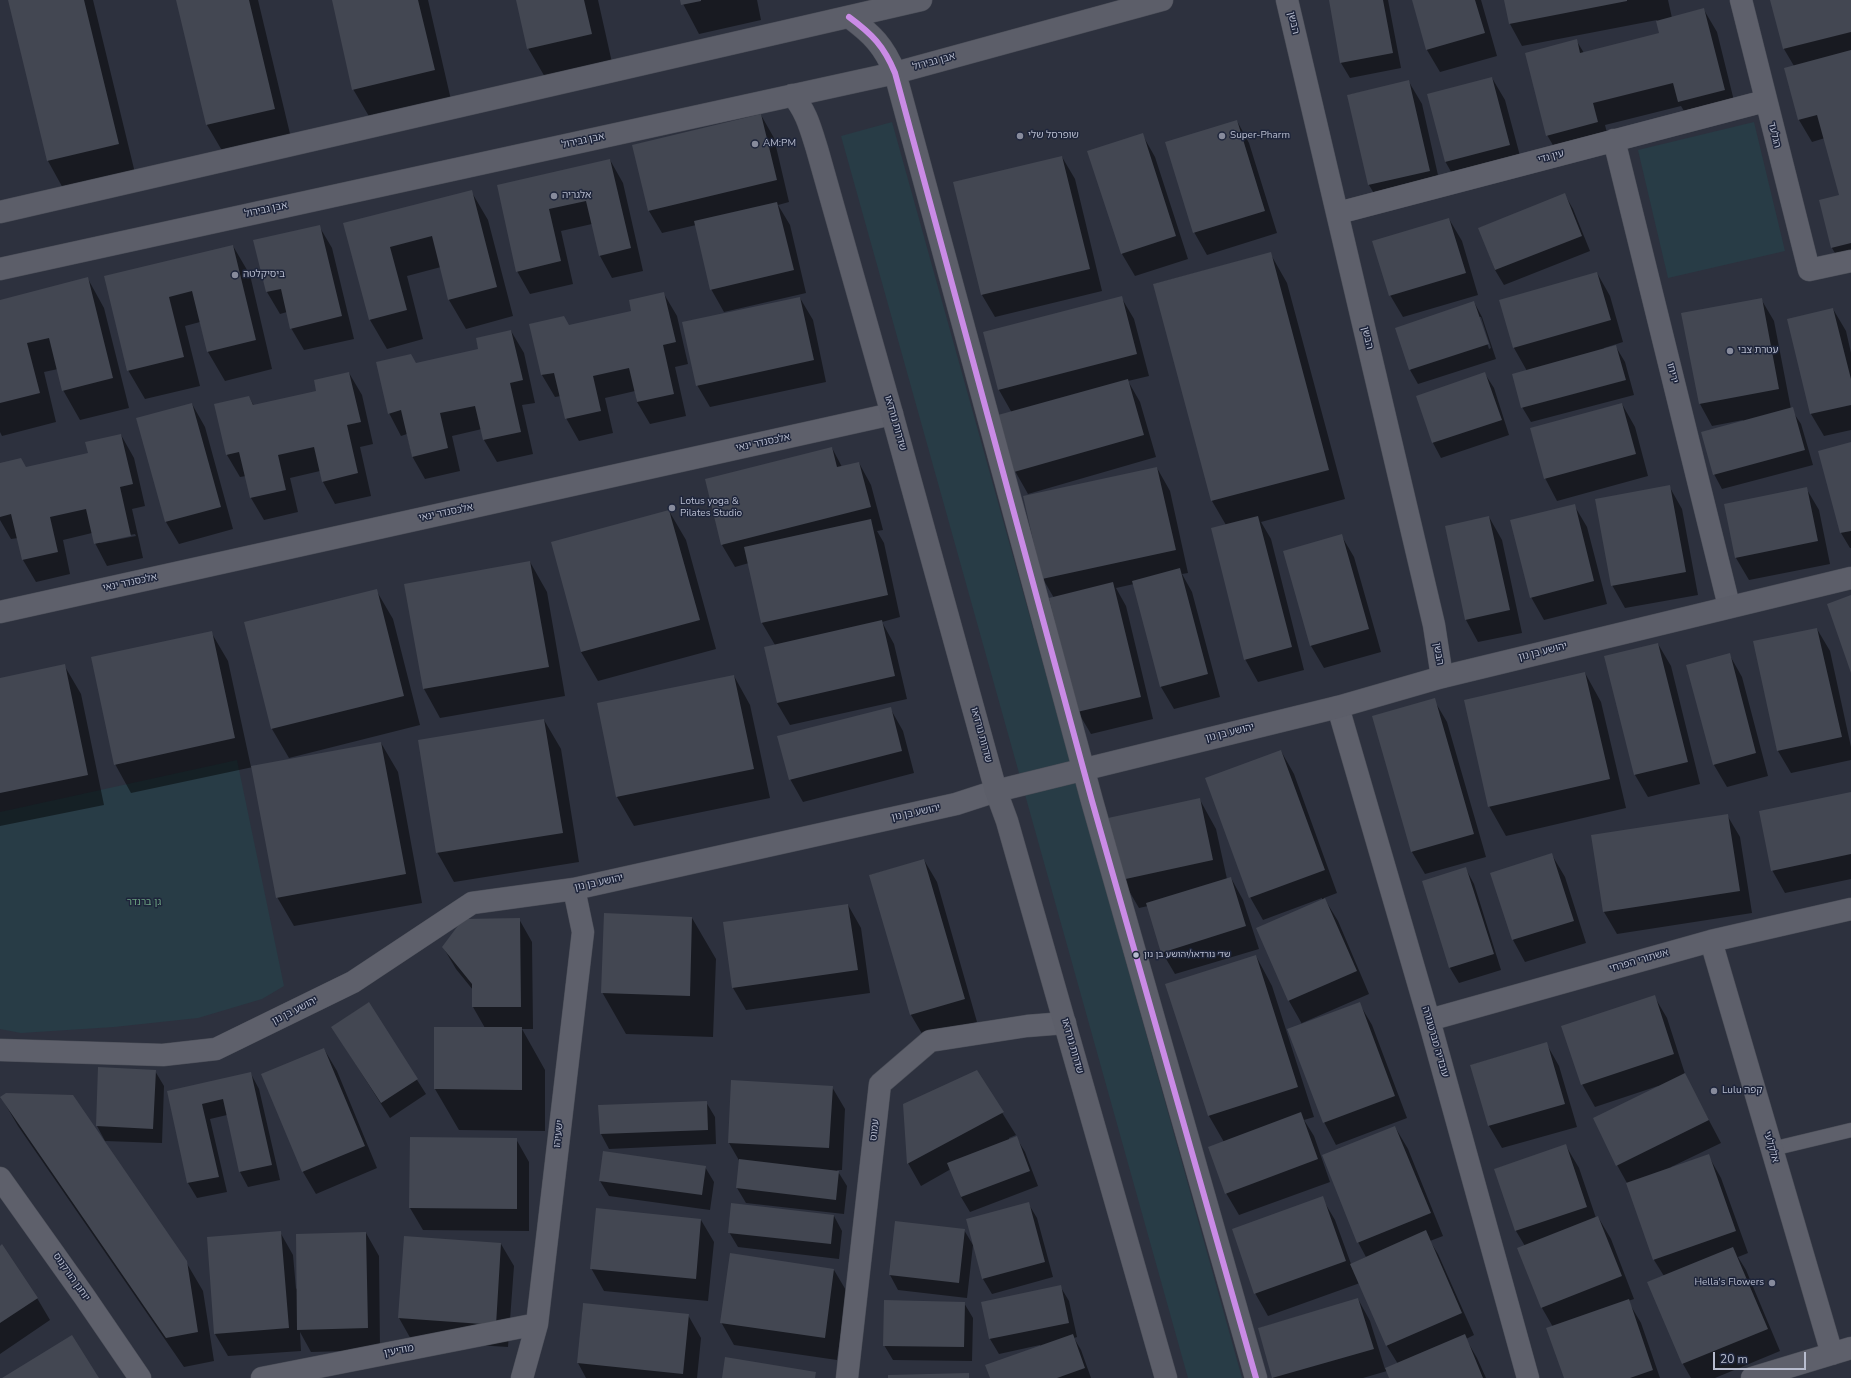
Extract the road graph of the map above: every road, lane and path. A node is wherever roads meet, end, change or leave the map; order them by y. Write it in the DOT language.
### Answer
graph roads {
  1 [pos="921,0"];
  2 [pos="1162,0"];
  3 [pos="1287,0"];
  4 [pos="1741,0"];
  5 [pos="849,17"];
  6 [pos="895,73"];
  7 [pos="792,95"];
  8 [pos="1765,101"];
  9 [pos="1614,140"];
  10 [pos="0,212"];
  11 [pos="1338,213"];
  12 [pos="1851,261"];
  13 [pos="0,269"];
  14 [pos="892,414"];
  15 [pos="1851,578"];
  16 [pos="1729,606"];
  17 [pos="0,612"];
  18 [pos="1442,677"];
  19 [pos="1338,706"];
  20 [pos="1083,770"];
  21 [pos="996,791"];
  22 [pos="574,889"];
  23 [pos="1850,909"];
  24 [pos="1710,941"];
  25 [pos="1430,1020"];
  26 [pos="1065,1023"];
  27 [pos="0,1050"];
  28 [pos="1851,1130"];
  29 [pos="1772,1149"];
  30 [pos="0,1178"];
  31 [pos="537,1324"];
  32 [pos="1842,1351"];
  33 [pos="140,1378"];
  34 [pos="262,1378"];
  35 [pos="522,1378"];
  36 [pos="847,1378"];
  37 [pos="1166,1378"];
  38 [pos="1256,1378"];
  39 [pos="1528,1378"];
  40 [pos="1752,1378"];
  1 -- 5 [label="street"];
  2 -- 6 [label="street, אבן גבירול"];
  3 -- 11 [label="street, הבשן"];
  4 -- 8 [label="street, הגלעד"];
  5 -- 6 [label="street"];
  5 -- 10 [label="street"];
  6 -- 7 [label="street, אבן גבירול"];
  6 -- 20 [label="street"];
  7 -- 13 [label="street, אבן גבירול"];
  7 -- 14 [label="street, שדרות נורדאו"];
  8 -- 9 [label="street, עין גדי"];
  8 -- 12 [label="street, הגלעד"];
  9 -- 11 [label="street, עין גדי"];
  9 -- 16 [label="street, יריחו"];
  11 -- 18 [label="street, הבשן"];
  14 -- 17 [label="street, אלכסנדר ינאי"];
  14 -- 21 [label="street, שדרות נורדאו"];
  15 -- 16 [label="street, יהושע בן נון"];
  16 -- 18 [label="street, יהושע בן נון"];
  18 -- 19 [label="street, יהושע בן נון"];
  19 -- 20 [label="street, יהושע בן נון"];
  19 -- 25 [label="street, עובדיה מברטנורה"];
  20 -- 21 [label="street, יהושע בן נון"];
  20 -- 38 [label="street"];
  21 -- 22 [label="street, יהושע בן נון"];
  21 -- 26 [label="street, שדרות נורדאו"];
  22 -- 27 [label="street, יהושע בן נון"];
  22 -- 31 [label="street, ישעיהו"];
  23 -- 24 [label="street, אשתורי הפרחי"];
  24 -- 25 [label="street, אשתורי הפרחי"];
  24 -- 29 [label="street, אלקלעי"];
  25 -- 39 [label="street, עובדיה מברטנורה"];
  26 -- 36 [label="street, עמוס"];
  26 -- 37 [label="street, שדרות נורדאו"];
  28 -- 29 [label="lane"];
  29 -- 32 [label="street, אלקלעי"];
  30 -- 33 [label="street, יוחנן הורקנוס"];
  31 -- 34 [label="street, מודיעין"];
  31 -- 35 [label="street, ישעיהו"];
  32 -- 40 [label="street"];
}
